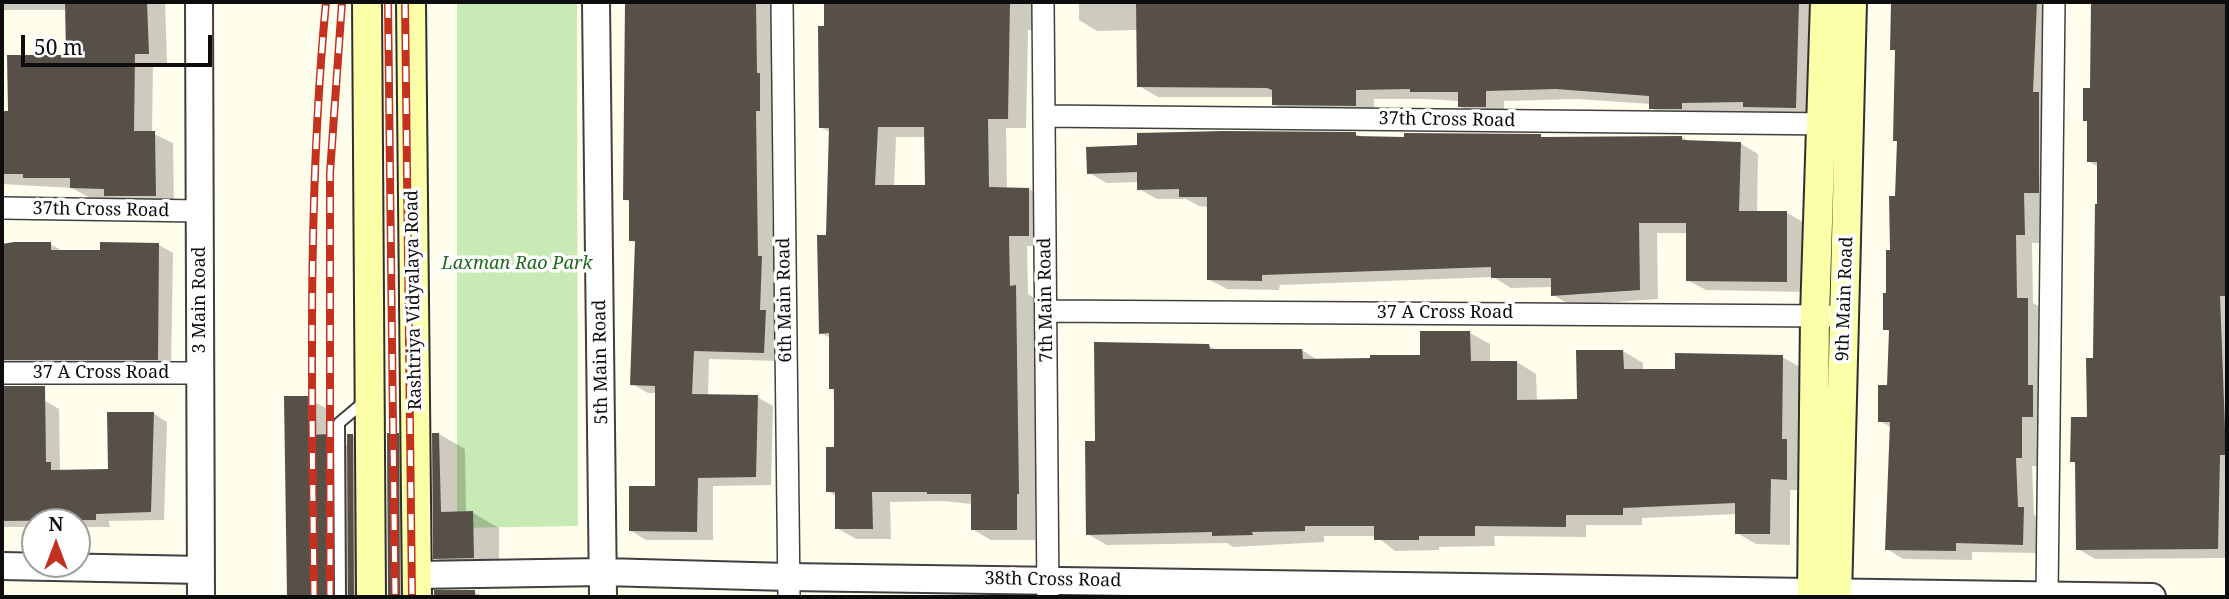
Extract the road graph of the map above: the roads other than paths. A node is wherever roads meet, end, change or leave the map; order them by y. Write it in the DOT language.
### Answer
graph roads {
  1 [pos="199,2"];
  2 [pos="367,2"];
  3 [pos="411,2"];
  4 [pos="596,2"];
  5 [pos="782,2"];
  6 [pos="1043,2"];
  7 [pos="1825,2"];
  8 [pos="1852,2"];
  9 [pos="2054,2"];
  10 [pos="1044,116"];
  11 [pos="1820,123"];
  12 [pos="1850,125"];
  13 [pos="2,208"];
  14 [pos="199,211"];
  15 [pos="1046,311"];
  16 [pos="1815,316"];
  17 [pos="1844,316"];
  18 [pos="2,373"];
  19 [pos="200,373"];
  20 [pos="370,397"];
  21 [pos="2,566"];
  22 [pos="201,570"];
  23 [pos="603,584"];
  24 [pos="417,586"];
  25 [pos="789,587"];
  26 [pos="1048,588"];
  27 [pos="1825,594"];
  28 [pos="2047,594"];
  29 [pos="201,597"];
  30 [pos="340,597"];
  31 [pos="371,597"];
  32 [pos="2151,597"];
  1 -- 14 [label="street, 3 Main Road"];
  2 -- 20 [label="main road"];
  3 -- 24 [label="main road, Rashtriya Vidyalaya Road"];
  4 -- 23 [label="street, 5th Main Road"];
  5 -- 25 [label="street, 6th Main Road"];
  6 -- 10 [label="street, 7th Main Road"];
  7 -- 11 [label="main road, 9th Main Road"];
  8 -- 12 [label="main road, 9th Main Road"];
  9 -- 28 [label="street"];
  10 -- 11 [label="street, 37th Cross Road"];
  10 -- 15 [label="street, 7th Main Road"];
  11 -- 12 [label="street, 37th Cross Road"];
  11 -- 16 [label="main road, 9th Main Road"];
  12 -- 17 [label="main road, 9th Main Road"];
  13 -- 14 [label="street, 37th Cross Road"];
  14 -- 19 [label="street, 3 Main Road"];
  15 -- 16 [label="street, 37 A Cross Road"];
  15 -- 26 [label="street, 7th Main Road"];
  16 -- 17 [label="street, 37 A Cross Road"];
  16 -- 27 [label="main road, 9th Main Road"];
  17 -- 27 [label="main road, 9th Main Road"];
  18 -- 19 [label="street, 37 A Cross Road"];
  19 -- 22 [label="street, 3 Main Road"];
  20 -- 30 [label="lane"];
  20 -- 31 [label="main road"];
  21 -- 22 [label="street"];
  22 -- 29 [label="street, 3 Main Road"];
  23 -- 24 [label="street, 38th Cross Road"];
  23 -- 25 [label="street, 38th Cross Road"];
  25 -- 26 [label="street, 38th Cross Road"];
  26 -- 27 [label="street, 38th Cross Road"];
  27 -- 28 [label="street, 38th Cross Road"];
  28 -- 32 [label="street, 38th Cross Road"];
}
